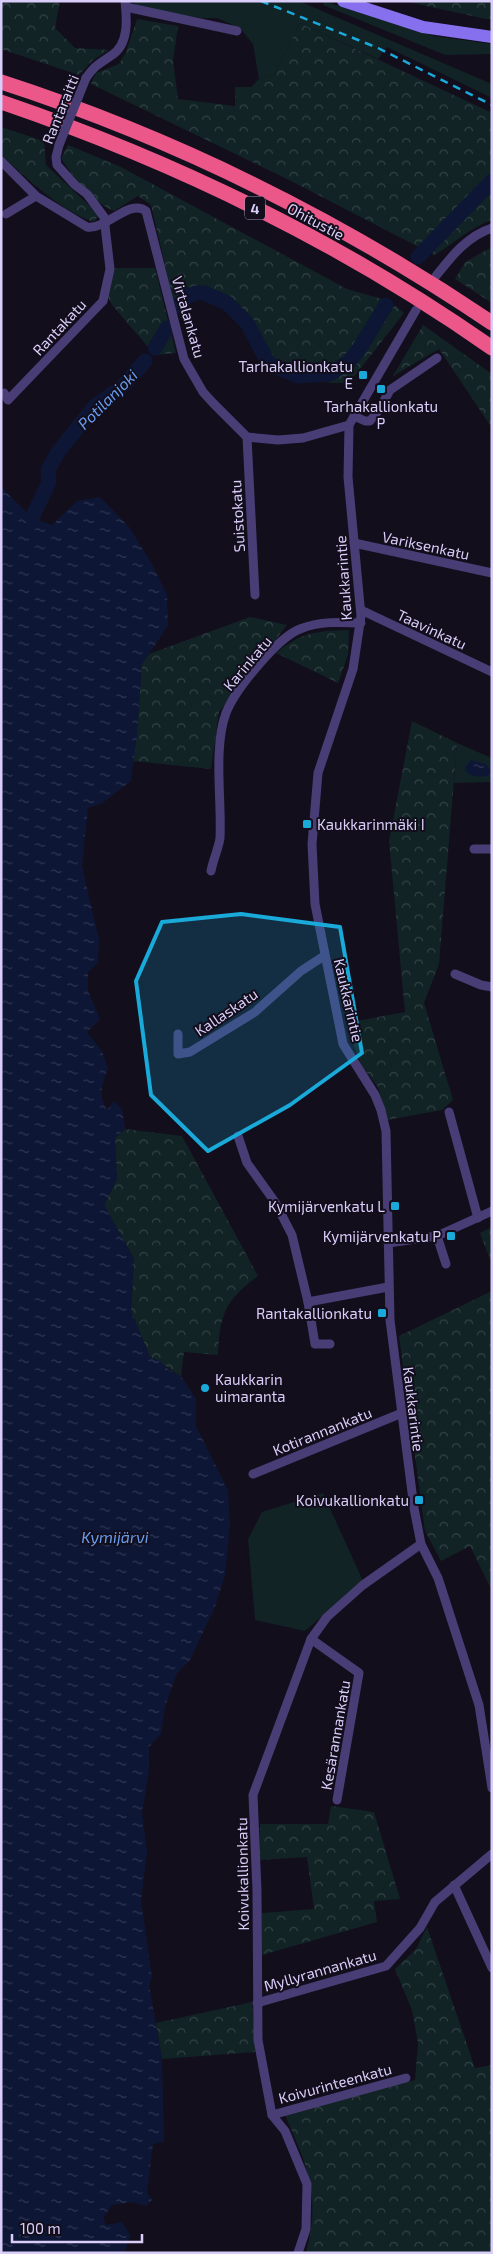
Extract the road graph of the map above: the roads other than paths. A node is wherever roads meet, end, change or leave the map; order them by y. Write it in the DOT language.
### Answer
graph roads {
  1 [pos="343,1"];
  2 [pos="126,4"];
  3 [pos="237,30"];
  4 [pos="492,37"];
  5 [pos="1,82"];
  6 [pos="1,102"];
  7 [pos="1,161"];
  8 [pos="36,196"];
  9 [pos="6,214"];
  10 [pos="106,224"];
  11 [pos="492,228"];
  12 [pos="436,276"];
  13 [pos="416,310"];
  14 [pos="492,323"];
  15 [pos="492,348"];
  16 [pos="438,358"];
  17 [pos="4,393"];
  18 [pos="354,416"];
  19 [pos="349,425"];
  20 [pos="247,437"];
  21 [pos="354,543"];
  22 [pos="492,573"];
  23 [pos="255,595"];
  24 [pos="361,610"];
  25 [pos="360,623"];
  26 [pos="492,672"];
  27 [pos="474,849"];
  28 [pos="492,849"];
  29 [pos="211,871"];
  30 [pos="324,956"];
  31 [pos="455,974"];
  32 [pos="492,987"];
  33 [pos="178,1034"];
  34 [pos="449,1112"];
  35 [pos="238,1136"];
  36 [pos="492,1211"];
  37 [pos="478,1218"];
  38 [pos="437,1236"];
  39 [pos="388,1243"];
  40 [pos="446,1264"];
  41 [pos="388,1287"];
  42 [pos="308,1302"];
  43 [pos="330,1344"];
  44 [pos="402,1413"];
  45 [pos="253,1474"];
  46 [pos="421,1544"];
  47 [pos="311,1639"];
  48 [pos="492,1788"];
  49 [pos="337,1800"];
  50 [pos="492,1854"];
  51 [pos="454,1885"];
  52 [pos="492,1968"];
  53 [pos="257,2002"];
  54 [pos="406,2078"];
  55 [pos="272,2115"];
  56 [pos="298,2253"];
  1 -- 4 [label="main road"];
  2 -- 3 [label="street"];
  2 -- 10 [label="street, Rantaraitti, bridge"];
  5 -- 14 [label="highway, Ohitustie / 4"];
  6 -- 15 [label="highway, Ohitustie / 4"];
  7 -- 8 [label="street"];
  8 -- 9 [label="street"];
  8 -- 10 [label="street"];
  10 -- 17 [label="street, Rantakatu"];
  10 -- 20 [label="street, Virtalankatu"];
  11 -- 12 [label="street"];
  13 -- 18 [label="street, Kaukkarintie"];
  16 -- 18 [label="street"];
  18 -- 19 [label="street, Kaukkarintie"];
  19 -- 20 [label="street"];
  19 -- 21 [label="street, Kaukkarintie"];
  20 -- 23 [label="street, Suistokatu"];
  21 -- 22 [label="street, Variksenkatu"];
  21 -- 24 [label="street, Kaukkarintie"];
  24 -- 25 [label="street, Kaukkarintie"];
  24 -- 26 [label="street, Taavinkatu"];
  25 -- 29 [label="street, Karinkatu"];
  25 -- 30 [label="street, Kaukkarintie"];
  27 -- 28 [label="street"];
  30 -- 33 [label="street, Kallaskatu"];
  30 -- 39 [label="street, Kaukkarintie"];
  31 -- 32 [label="street"];
  34 -- 37 [label="street"];
  35 -- 42 [label="street"];
  36 -- 37 [label="street"];
  37 -- 38 [label="street"];
  38 -- 39 [label="street"];
  38 -- 40 [label="street"];
  39 -- 41 [label="street, Kaukkarintie"];
  41 -- 42 [label="street"];
  41 -- 44 [label="street, Kaukkarintie"];
  42 -- 43 [label="street"];
  44 -- 45 [label="street, Kotirannankatu"];
  44 -- 46 [label="street, Kaukkarintie"];
  46 -- 47 [label="street, Koivukallionkatu"];
  46 -- 48 [label="street, Kaukkarintie"];
  47 -- 49 [label="street, Kesärannankatu"];
  47 -- 53 [label="street, Koivukallionkatu"];
  50 -- 51 [label="street, Myllyrannankatu"];
  51 -- 52 [label="street"];
  51 -- 53 [label="street, Myllyrannankatu"];
  53 -- 55 [label="street, Koivukallionkatu"];
  54 -- 55 [label="street, Koivurinteenkatu"];
  55 -- 56 [label="street, Koivukallionkatu"];
}
